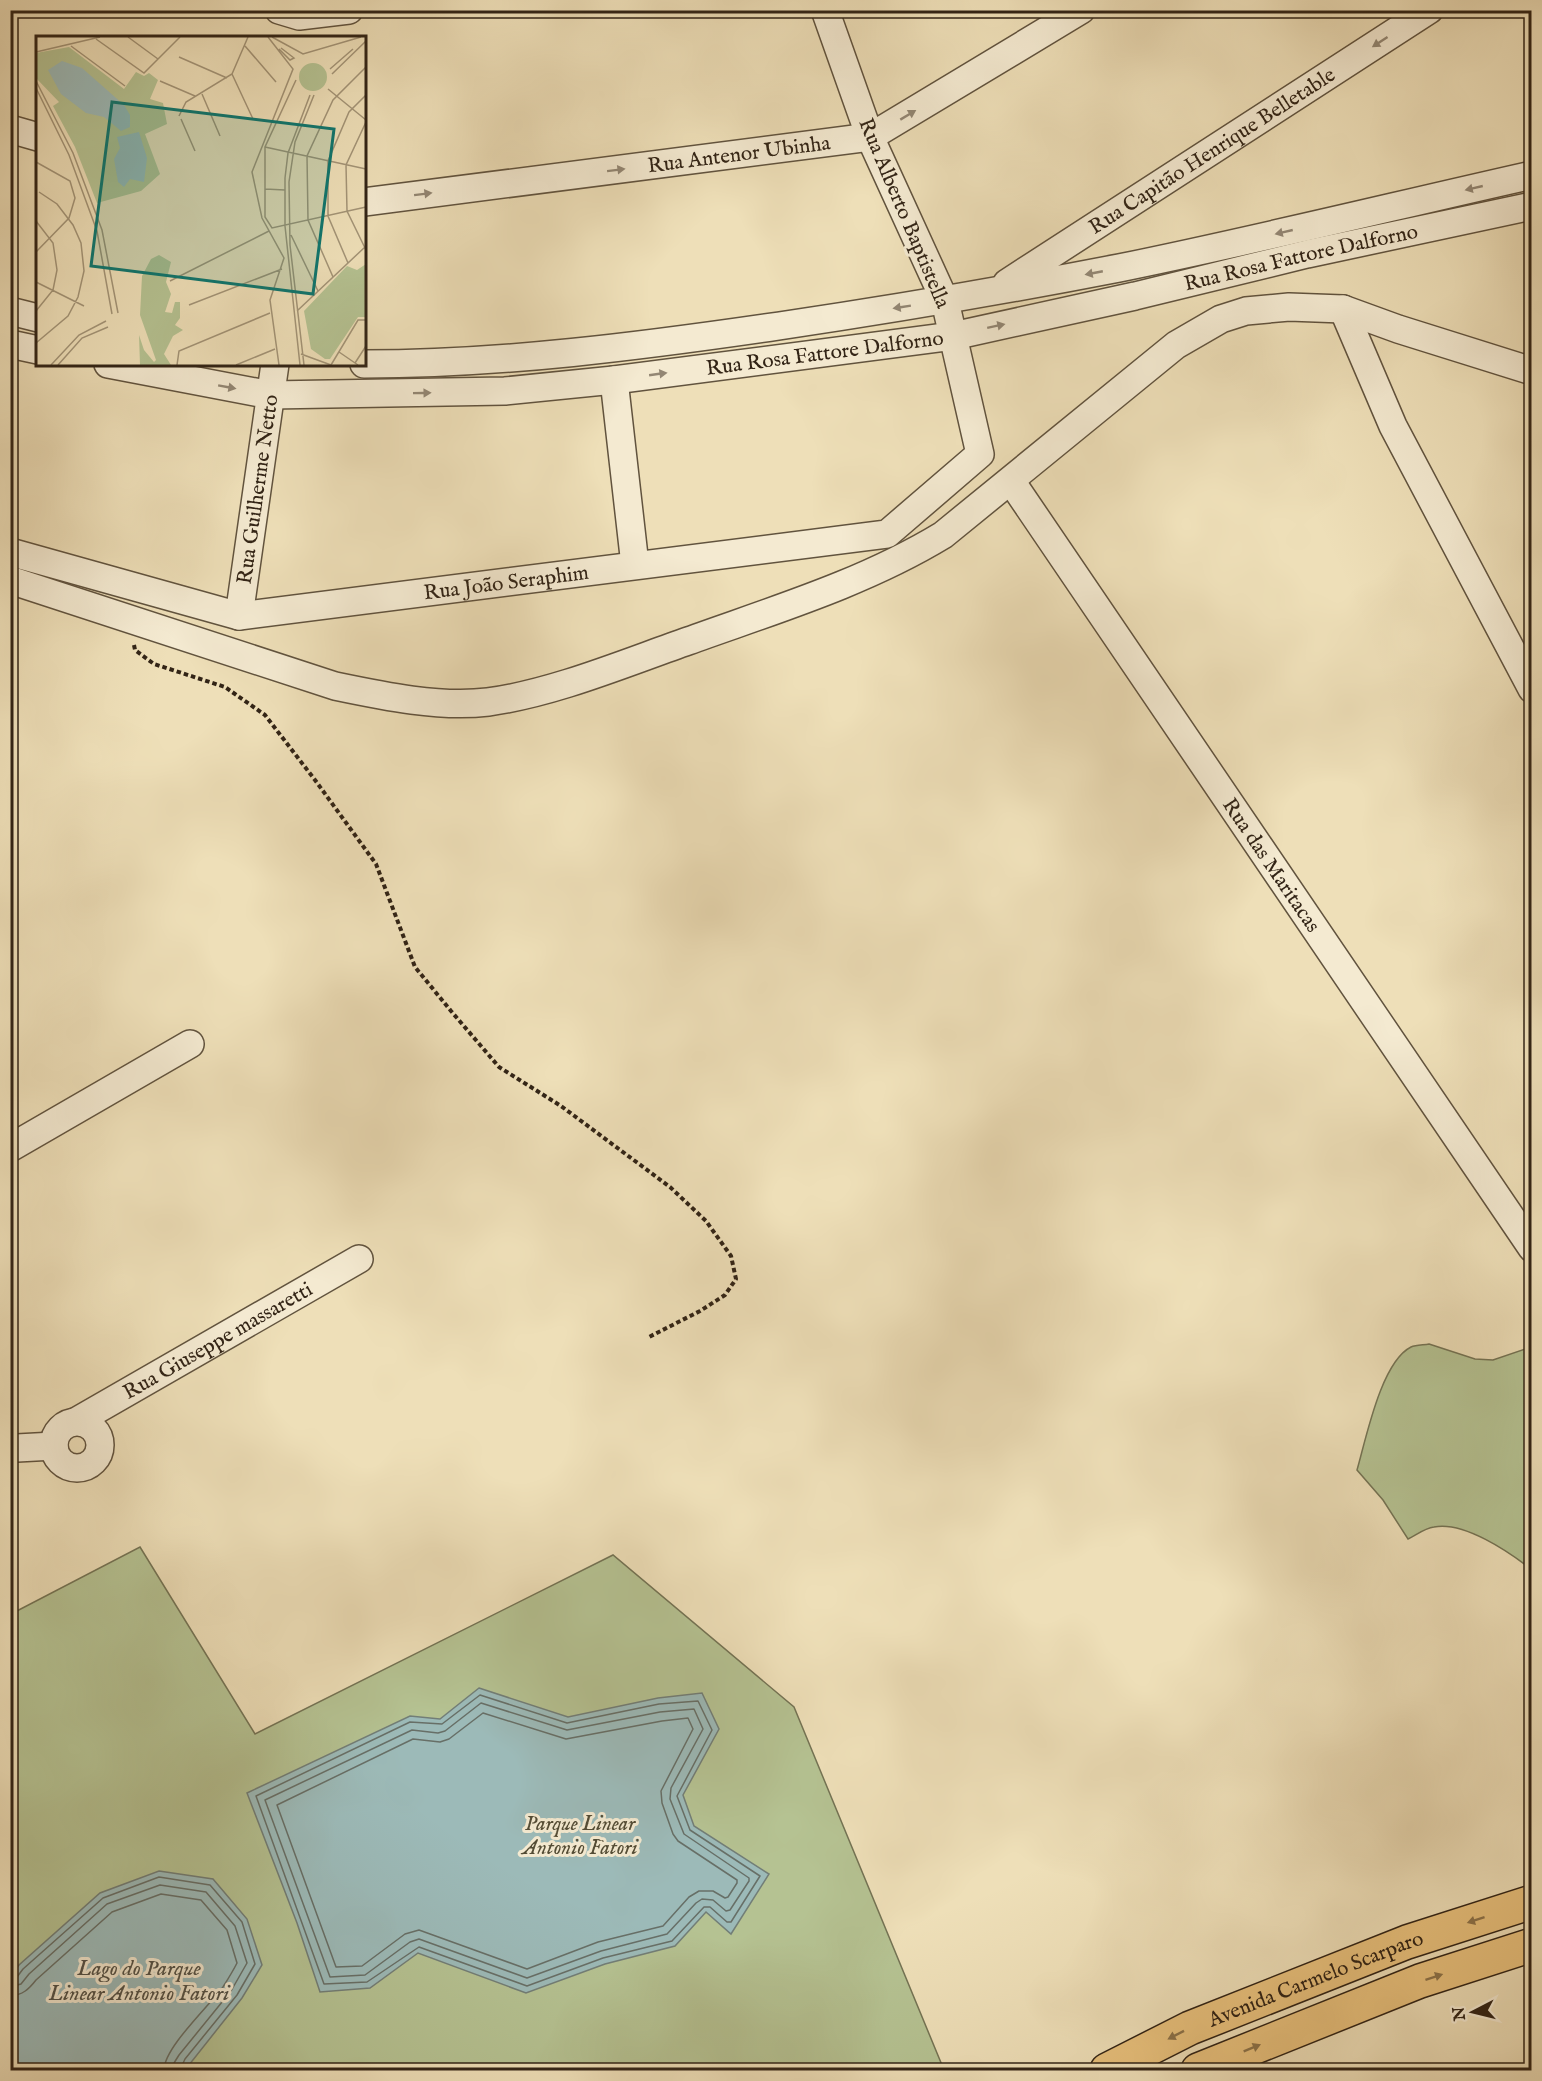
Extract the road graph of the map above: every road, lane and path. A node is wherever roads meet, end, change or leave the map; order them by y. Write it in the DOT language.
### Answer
graph roads {
  1 [pos="349,10"];
  2 [pos="825,10"];
  3 [pos="1081,10"];
  4 [pos="1430,10"];
  5 [pos="294,19"];
  6 [pos="10,129"];
  7 [pos="36,136"];
  8 [pos="870,137"];
  9 [pos="1532,175"];
  10 [pos="366,202"];
  11 [pos="1532,206"];
  12 [pos="1215,248"];
  13 [pos="1220,275"];
  14 [pos="995,291"];
  15 [pos="945,301"];
  16 [pos="1343,309"];
  17 [pos="10,311"];
  18 [pos="36,318"];
  19 [pos="953,336"];
  20 [pos="10,344"];
  21 [pos="36,350"];
  22 [pos="366,364"];
  23 [pos="119,366"];
  24 [pos="275,366"];
  25 [pos="1532,371"];
  26 [pos="614,380"];
  27 [pos="271,395"];
  28 [pos="980,454"];
  29 [pos="1011,481"];
  30 [pos="10,552"];
  31 [pos="635,565"];
  32 [pos="10,580"];
  33 [pos="239,616"];
  34 [pos="131,620"];
  35 [pos="1532,689"];
  36 [pos="190,1044"];
  37 [pos="10,1148"];
  38 [pos="1532,1248"];
  39 [pos="359,1259"];
  40 [pos="647,1338"];
  41 [pos="77,1421"];
  42 [pos="54,1446"];
  43 [pos="10,1447"];
  44 [pos="1532,1902"];
  45 [pos="1532,1945"];
  46 [pos="1107,2070"];
  47 [pos="1198,2070"];
  1 -- 5 [label="street"];
  2 -- 8 [label="street, Rua Alberto Baptistella"];
  8 -- 3 [label="street, Rua Antenor Ubinha, one-way"];
  4 -- 14 [label="street, Rua Capitão Henrique Belletable, one-way"];
  6 -- 7 [label="street"];
  10 -- 8 [label="street, Rua Antenor Ubinha, one-way"];
  8 -- 15 [label="street, Rua Alberto Baptistella"];
  9 -- 12 [label="street, Rua Rosa Fattore Dalforno, one-way"];
  11 -- 13 [label="street, Rua Rosa Fattore Dalforno"];
  12 -- 13 [label="street"];
  12 -- 14 [label="street, Rua Rosa Fattore Dalforno, one-way"];
  19 -- 13 [label="street, Rua Rosa Fattore Dalforno, one-way"];
  14 -- 15 [label="street, Rua Rosa Fattore Dalforno"];
  15 -- 19 [label="street, Rua Alberto Baptistella"];
  15 -- 22 [label="street, Rua Rosa Fattore Dalforno, one-way"];
  16 -- 25 [label="street"];
  16 -- 29 [label="street"];
  16 -- 35 [label="street"];
  17 -- 18 [label="street"];
  26 -- 19 [label="street, Rua Rosa Fattore Dalforno, one-way"];
  19 -- 28 [label="street, Rua Alberto Baptistella"];
  20 -- 21 [label="street"];
  23 -- 27 [label="street, Rua Rosa Fattore Dalforno, one-way"];
  24 -- 27 [label="street, Rua Guilherme Netto"];
  27 -- 26 [label="street, Rua Rosa Fattore Dalforno, one-way"];
  26 -- 31 [label="street"];
  27 -- 33 [label="street, Rua Guilherme Netto"];
  28 -- 31 [label="street, Rua João Seraphim"];
  29 -- 34 [label="street"];
  29 -- 38 [label="street, Rua das Maritacas"];
  30 -- 33 [label="street, Rua João Seraphim"];
  31 -- 33 [label="street, Rua João Seraphim"];
  32 -- 34 [label="street"];
  34 -- 40 [label="path"];
  36 -- 37 [label="street"];
  39 -- 41 [label="street, Rua Giuseppe massaretti"];
  41 -- 42 [label="street"];
  41 -- 42 [label="street"];
  42 -- 43 [label="street"];
  44 -- 46 [label="main road, Avenida Carmelo Scarparo, one-way"];
  47 -- 45 [label="main road, Avenida Carmelo Scarparo, one-way"];
}
